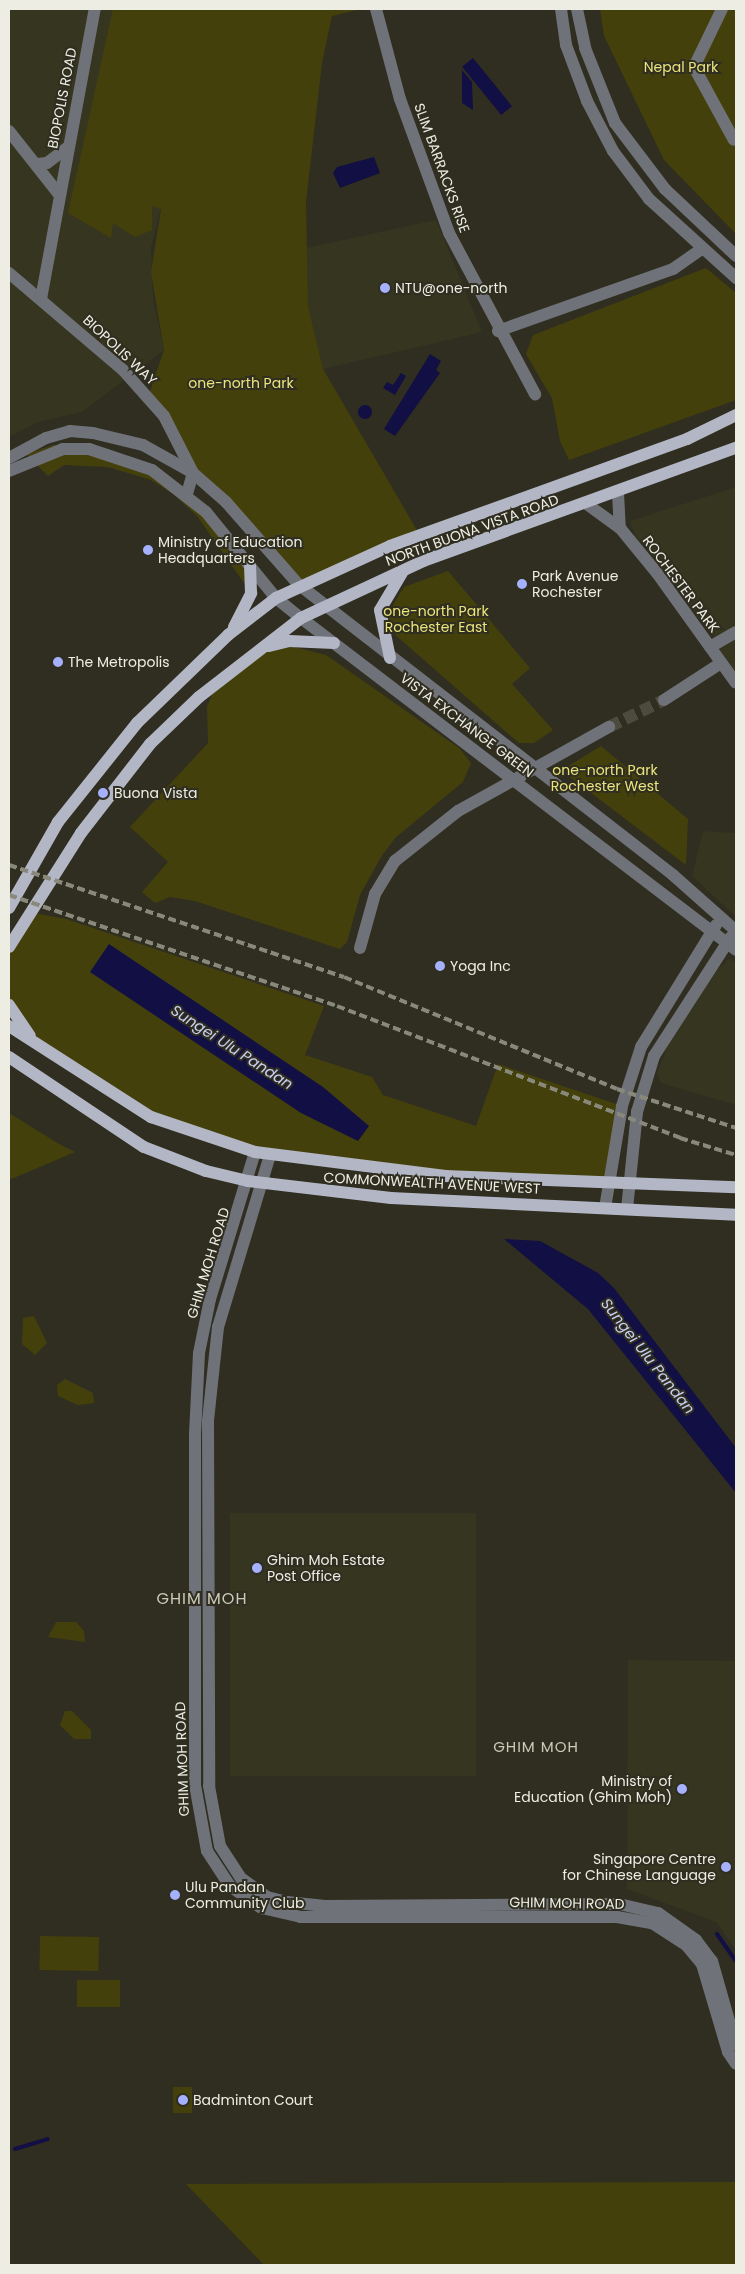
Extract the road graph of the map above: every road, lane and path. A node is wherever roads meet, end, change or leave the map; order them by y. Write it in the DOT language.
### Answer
graph roads {
  1 [pos="95,9"];
  2 [pos="376,9"];
  3 [pos="561,9"];
  4 [pos="577,9"];
  5 [pos="722,9"];
  6 [pos="9,131"];
  7 [pos="734,140"];
  8 [pos="68,147"];
  9 [pos="37,164"];
  10 [pos="58,193"];
  11 [pos="702,249"];
  12 [pos="736,256"];
  13 [pos="9,274"];
  14 [pos="736,278"];
  15 [pos="41,299"];
  16 [pos="498,331"];
  17 [pos="534,394"];
  18 [pos="736,415"];
  19 [pos="736,448"];
  20 [pos="9,458"];
  21 [pos="9,471"];
  22 [pos="193,473"];
  23 [pos="618,493"];
  24 [pos="187,494"];
  25 [pos="588,504"];
  26 [pos="620,528"];
  27 [pos="250,566"];
  28 [pos="405,569"];
  29 [pos="298,584"];
  30 [pos="276,598"];
  31 [pos="324,606"];
  32 [pos="301,618"];
  33 [pos="736,632"];
  34 [pos="228,635"];
  35 [pos="334,643"];
  36 [pos="710,647"];
  37 [pos="261,649"];
  38 [pos="390,658"];
  39 [pos="721,663"];
  40 [pos="736,683"];
  41 [pos="664,700"];
  42 [pos="609,727"];
  43 [pos="534,769"];
  44 [pos="514,777"];
  45 [pos="9,908"];
  46 [pos="722,916"];
  47 [pos="736,928"];
  48 [pos="712,931"];
  49 [pos="9,947"];
  50 [pos="732,947"];
  51 [pos="360,948"];
  52 [pos="9,1005"];
  53 [pos="9,1026"];
  54 [pos="34,1042"];
  55 [pos="12,1060"];
  56 [pos="255,1152"];
  57 [pos="270,1155"];
  58 [pos="610,1180"];
  59 [pos="248,1181"];
  60 [pos="629,1182"];
  61 [pos="264,1184"];
  62 [pos="736,1187"];
  63 [pos="605,1208"];
  64 [pos="627,1209"];
  65 [pos="736,1215"];
  66 [pos="264,1902"];
  67 [pos="736,2045"];
  68 [pos="736,2061"];
  1 -- 8 [label="street, BIOPOLIS ROAD"];
  2 -- 16 [label="street, SLIM BARRACKS RISE"];
  3 -- 11 [label="street"];
  4 -- 12 [label="street"];
  5 -- 7 [label="street"];
  6 -- 9 [label="street"];
  8 -- 9 [label="street"];
  8 -- 10 [label="street, BIOPOLIS ROAD"];
  9 -- 10 [label="street"];
  10 -- 15 [label="street, BIOPOLIS ROAD"];
  11 -- 14 [label="street"];
  11 -- 16 [label="street"];
  13 -- 15 [label="street, BIOPOLIS WAY"];
  15 -- 22 [label="street, BIOPOLIS WAY"];
  16 -- 17 [label="street, SLIM BARRACKS RISE"];
  18 -- 29 [label="main road, NORTH BUONA VISTA ROAD"];
  19 -- 23 [label="main road, NORTH BUONA VISTA ROAD"];
  20 -- 22 [label="street"];
  21 -- 24 [label="street, VISTA EXCHANGE GREEN"];
  22 -- 24 [label="street"];
  22 -- 29 [label="street, VISTA EXCHANGE GREEN"];
  23 -- 25 [label="main road, NORTH BUONA VISTA ROAD"];
  23 -- 26 [label="street"];
  24 -- 27 [label="street, VISTA EXCHANGE GREEN"];
  25 -- 26 [label="street, ROCHESTER PARK"];
  25 -- 28 [label="main road, NORTH BUONA VISTA ROAD"];
  26 -- 36 [label="street, ROCHESTER PARK"];
  27 -- 30 [label="street, VISTA EXCHANGE GREEN"];
  27 -- 34 [label="main road"];
  28 -- 31 [label="main road, NORTH BUONA VISTA ROAD"];
  28 -- 38 [label="main road"];
  29 -- 30 [label="main road, NORTH BUONA VISTA ROAD"];
  29 -- 31 [label="street, VISTA EXCHANGE GREEN"];
  30 -- 32 [label="street, VISTA EXCHANGE GREEN"];
  30 -- 34 [label="main road, NORTH BUONA VISTA ROAD"];
  31 -- 32 [label="main road, NORTH BUONA VISTA ROAD"];
  31 -- 38 [label="street, VISTA EXCHANGE GREEN"];
  32 -- 35 [label="street, VISTA EXCHANGE GREEN"];
  32 -- 37 [label="main road, NORTH BUONA VISTA ROAD"];
  33 -- 36 [label="street"];
  34 -- 45 [label="main road, NORTH BUONA VISTA ROAD"];
  35 -- 37 [label="main road"];
  35 -- 44 [label="street, VISTA EXCHANGE GREEN"];
  36 -- 39 [label="street, ROCHESTER PARK"];
  37 -- 49 [label="main road, NORTH BUONA VISTA ROAD"];
  38 -- 43 [label="street, VISTA EXCHANGE GREEN"];
  39 -- 40 [label="street, ROCHESTER PARK"];
  39 -- 41 [label="street"];
  42 -- 43 [label="street"];
  43 -- 44 [label="street"];
  43 -- 46 [label="street, VISTA EXCHANGE GREEN"];
  44 -- 48 [label="street, VISTA EXCHANGE GREEN"];
  44 -- 51 [label="street"];
  46 -- 47 [label="street, VISTA EXCHANGE GREEN"];
  46 -- 48 [label="street"];
  47 -- 50 [label="street, VISTA EXCHANGE GREEN"];
  48 -- 50 [label="street, VISTA EXCHANGE GREEN"];
  48 -- 58 [label="street"];
  50 -- 60 [label="street, VISTA EXCHANGE GREEN"];
  52 -- 54 [label="main road"];
  53 -- 54 [label="main road, COMMONWEALTH AVENUE WEST"];
  54 -- 56 [label="main road, COMMONWEALTH AVENUE WEST"];
  55 -- 59 [label="main road, COMMONWEALTH AVENUE WEST"];
  56 -- 57 [label="main road, COMMONWEALTH AVENUE WEST"];
  56 -- 59 [label="street, GHIM MOH ROAD"];
  57 -- 58 [label="main road, COMMONWEALTH AVENUE WEST"];
  57 -- 61 [label="street, GHIM MOH ROAD"];
  58 -- 60 [label="main road, COMMONWEALTH AVENUE WEST"];
  58 -- 63 [label="street"];
  59 -- 61 [label="main road, COMMONWEALTH AVENUE WEST"];
  59 -- 66 [label="street, GHIM MOH ROAD"];
  60 -- 62 [label="main road, COMMONWEALTH AVENUE WEST"];
  60 -- 64 [label="street, VISTA EXCHANGE GREEN"];
  61 -- 63 [label="main road, COMMONWEALTH AVENUE WEST"];
  61 -- 66 [label="street, GHIM MOH ROAD"];
  63 -- 64 [label="main road, COMMONWEALTH AVENUE WEST"];
  64 -- 65 [label="main road, COMMONWEALTH AVENUE WEST"];
  66 -- 67 [label="street, GHIM MOH ROAD"];
  66 -- 68 [label="street, GHIM MOH ROAD"];
}
